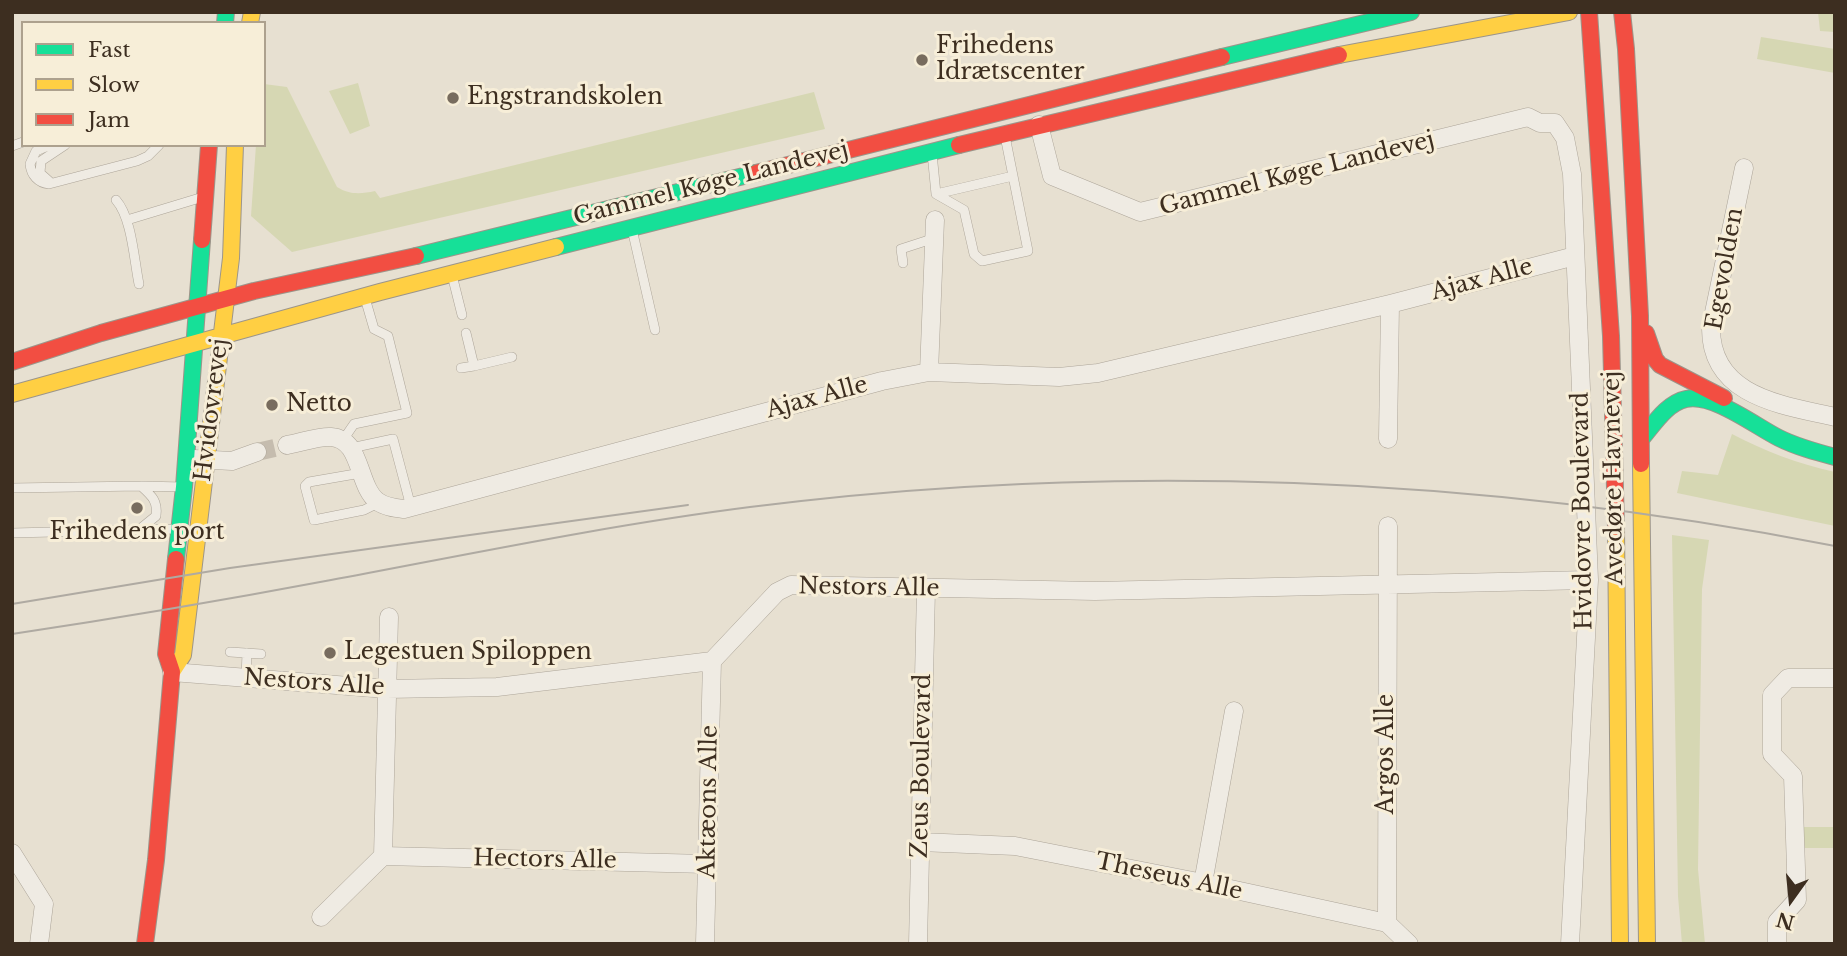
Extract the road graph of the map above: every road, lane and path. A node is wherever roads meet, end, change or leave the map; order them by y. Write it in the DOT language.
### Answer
graph roads {
  1 [pos="1411,12"];
  2 [pos="1570,12"];
  3 [pos="1589,12"];
  4 [pos="1604,12"];
  5 [pos="1622,12"];
  6 [pos="1607,44"];
  7 [pos="1612,91"];
  8 [pos="1555,123"];
  9 [pos="1039,125"];
  10 [pos="1005,133"];
  11 [pos="46,147"];
  12 [pos="63,147"];
  13 [pos="157,147"];
  14 [pos="234,147"];
  15 [pos="932,151"];
  16 [pos="209,152"];
  17 [pos="1744,168"];
  18 [pos="1013,176"];
  19 [pos="56,182"];
  20 [pos="936,194"];
  21 [pos="204,197"];
  22 [pos="116,200"];
  23 [pos="127,220"];
  24 [pos="1636,224"];
  25 [pos="631,227"];
  26 [pos="935,229"];
  27 [pos="463,246"];
  28 [pos="1575,256"];
  29 [pos="903,263"];
  30 [pos="452,273"];
  31 [pos="139,284"];
  32 [pos="364,296"];
  33 [pos="227,298"];
  34 [pos="271,304"];
  35 [pos="1390,304"];
  36 [pos="245,310"];
  37 [pos="462,315"];
  38 [pos="1640,316"];
  39 [pos="217,320"];
  40 [pos="184,329"];
  41 [pos="655,330"];
  42 [pos="466,333"];
  43 [pos="194,344"];
  44 [pos="512,357"];
  45 [pos="12,362"];
  46 [pos="474,366"];
  47 [pos="461,369"];
  48 [pos="929,372"];
  49 [pos="12,388"];
  50 [pos="12,394"];
  51 [pos="1835,417"];
  52 [pos="1754,423"];
  53 [pos="1388,439"];
  54 [pos="1642,439"];
  55 [pos="347,444"];
  56 [pos="287,445"];
  57 [pos="257,452"];
  58 [pos="1835,457"];
  59 [pos="187,459"];
  60 [pos="206,459"];
  61 [pos="361,472"];
  62 [pos="141,485"];
  63 [pos="184,487"];
  64 [pos="12,488"];
  65 [pos="202,490"];
  66 [pos="378,503"];
  67 [pos="411,507"];
  68 [pos="1388,526"];
  69 [pos="180,529"];
  70 [pos="139,530"];
  71 [pos="198,530"];
  72 [pos="12,533"];
  73 [pos="1589,580"];
  74 [pos="1388,585"];
  75 [pos="926,589"];
  76 [pos="389,617"];
  77 [pos="230,652"];
  78 [pos="247,653"];
  79 [pos="261,654"];
  80 [pos="712,661"];
  81 [pos="172,672"];
  82 [pos="246,678"];
  83 [pos="1835,678"];
  84 [pos="387,689"];
  85 [pos="1234,711"];
  86 [pos="920,842"];
  87 [pos="12,853"];
  88 [pos="383,856"];
  89 [pos="707,864"];
  90 [pos="1203,883"];
  91 [pos="321,917"];
  92 [pos="1387,923"];
  93 [pos="39,944"];
  94 [pos="145,944"];
  95 [pos="705,944"];
  96 [pos="918,944"];
  97 [pos="1409,944"];
  98 [pos="1570,944"];
  99 [pos="1620,944"];
  100 [pos="1647,944"];
  101 [pos="1777,944"];
  1 -- 27 [label="street, Gammel Køge Landevej"];
  2 -- 9 [label="street, Gammel Køge Landevej"];
  3 -- 99 [label="street, Avedøre Havnevej"];
  4 -- 6 [label="street"];
  5 -- 24 [label="street, Avedøre Havnevej"];
  7 -- 24 [label="street"];
  8 -- 9 [label="street, Gammel Køge Landevej"];
  8 -- 28 [label="street, Hvidovre Boulevard"];
  9 -- 10 [label="street, Gammel Køge Landevej"];
  10 -- 15 [label="street, Gammel Køge Landevej"];
  10 -- 18 [label="lane"];
  11 -- 19 [label="lane"];
  12 -- 19 [label="lane"];
  13 -- 19 [label="lane"];
  14 -- 33 [label="street"];
  15 -- 20 [label="lane"];
  15 -- 25 [label="street, Gammel Køge Landevej"];
  16 -- 21 [label="street, Hvidovrevej"];
  16 -- 39 [label="street"];
  17 -- 51 [label="street, Egevolden"];
  18 -- 20 [label="lane"];
  18 -- 20 [label="lane"];
  21 -- 23 [label="lane"];
  21 -- 39 [label="street, Hvidovrevej"];
  22 -- 23 [label="lane"];
  23 -- 31 [label="lane"];
  24 -- 38 [label="street, Avedøre Havnevej"];
  25 -- 30 [label="street, Gammel Køge Landevej"];
  25 -- 41 [label="lane"];
  26 -- 29 [label="lane"];
  26 -- 48 [label="street"];
  27 -- 33 [label="street, Gammel Køge Landevej"];
  27 -- 34 [label="street"];
  28 -- 35 [label="street, Ajax Alle"];
  28 -- 73 [label="street, Hvidovre Boulevard"];
  30 -- 32 [label="street, Gammel Køge Landevej"];
  30 -- 37 [label="lane"];
  32 -- 39 [label="street, Gammel Køge Landevej"];
  32 -- 55 [label="lane"];
  33 -- 39 [label="street, Gammel Køge Landevej"];
  35 -- 48 [label="street, Ajax Alle"];
  35 -- 53 [label="street"];
  36 -- 39 [label="street"];
  38 -- 52 [label="street"];
  38 -- 54 [label="street, Avedøre Havnevej"];
  39 -- 40 [label="street, Hvidovrevej"];
  39 -- 43 [label="street, Gammel Køge Landevej"];
  39 -- 45 [label="street, Gammel Køge Landevej"];
  39 -- 60 [label="street, Hvidovrevej"];
  40 -- 43 [label="street, Hvidovrevej"];
  40 -- 49 [label="street"];
  42 -- 46 [label="lane"];
  43 -- 50 [label="street, Gammel Køge Landevej"];
  43 -- 59 [label="street, Hvidovrevej"];
  44 -- 46 [label="lane"];
  46 -- 47 [label="lane"];
  48 -- 67 [label="street, Ajax Alle"];
  52 -- 54 [label="street"];
  52 -- 58 [label="street"];
  54 -- 100 [label="street, Avedøre Havnevej"];
  55 -- 56 [label="street"];
  55 -- 61 [label="street"];
  55 -- 67 [label="lane"];
  57 -- 60 [label="street"];
  59 -- 60 [label="street"];
  59 -- 63 [label="street, Hvidovrevej"];
  60 -- 65 [label="street, Hvidovrevej"];
  61 -- 66 [label="street"];
  61 -- 66 [label="lane"];
  62 -- 63 [label="lane"];
  62 -- 64 [label="lane"];
  62 -- 70 [label="lane"];
  63 -- 65 [label="lane"];
  63 -- 69 [label="street, Hvidovrevej"];
  65 -- 71 [label="street, Hvidovrevej"];
  66 -- 67 [label="street, Ajax Alle"];
  68 -- 74 [label="street"];
  69 -- 70 [label="lane"];
  69 -- 71 [label="lane"];
  69 -- 81 [label="street, Hvidovrevej"];
  70 -- 72 [label="lane"];
  71 -- 81 [label="street, Hvidovrevej"];
  73 -- 74 [label="street, Nestors Alle"];
  73 -- 98 [label="street, Hvidovre Boulevard"];
  74 -- 75 [label="street, Nestors Alle"];
  74 -- 92 [label="street, Argos Alle"];
  75 -- 80 [label="street, Nestors Alle"];
  75 -- 86 [label="street, Zeus Boulevard"];
  76 -- 84 [label="street"];
  77 -- 78 [label="lane"];
  78 -- 79 [label="lane"];
  78 -- 82 [label="lane"];
  80 -- 84 [label="street, Nestors Alle"];
  80 -- 89 [label="street, Aktæons Alle"];
  81 -- 82 [label="street, Nestors Alle"];
  81 -- 94 [label="street, Hvidovrevej"];
  82 -- 84 [label="street, Nestors Alle"];
  83 -- 101 [label="street"];
  84 -- 88 [label="street"];
  85 -- 90 [label="street"];
  86 -- 90 [label="street, Theseus Alle"];
  86 -- 96 [label="street, Zeus Boulevard"];
  87 -- 93 [label="street"];
  88 -- 89 [label="street, Hectors Alle"];
  88 -- 91 [label="street"];
  89 -- 95 [label="street, Aktæons Alle"];
  90 -- 92 [label="street, Theseus Alle"];
  92 -- 97 [label="street"];
}
